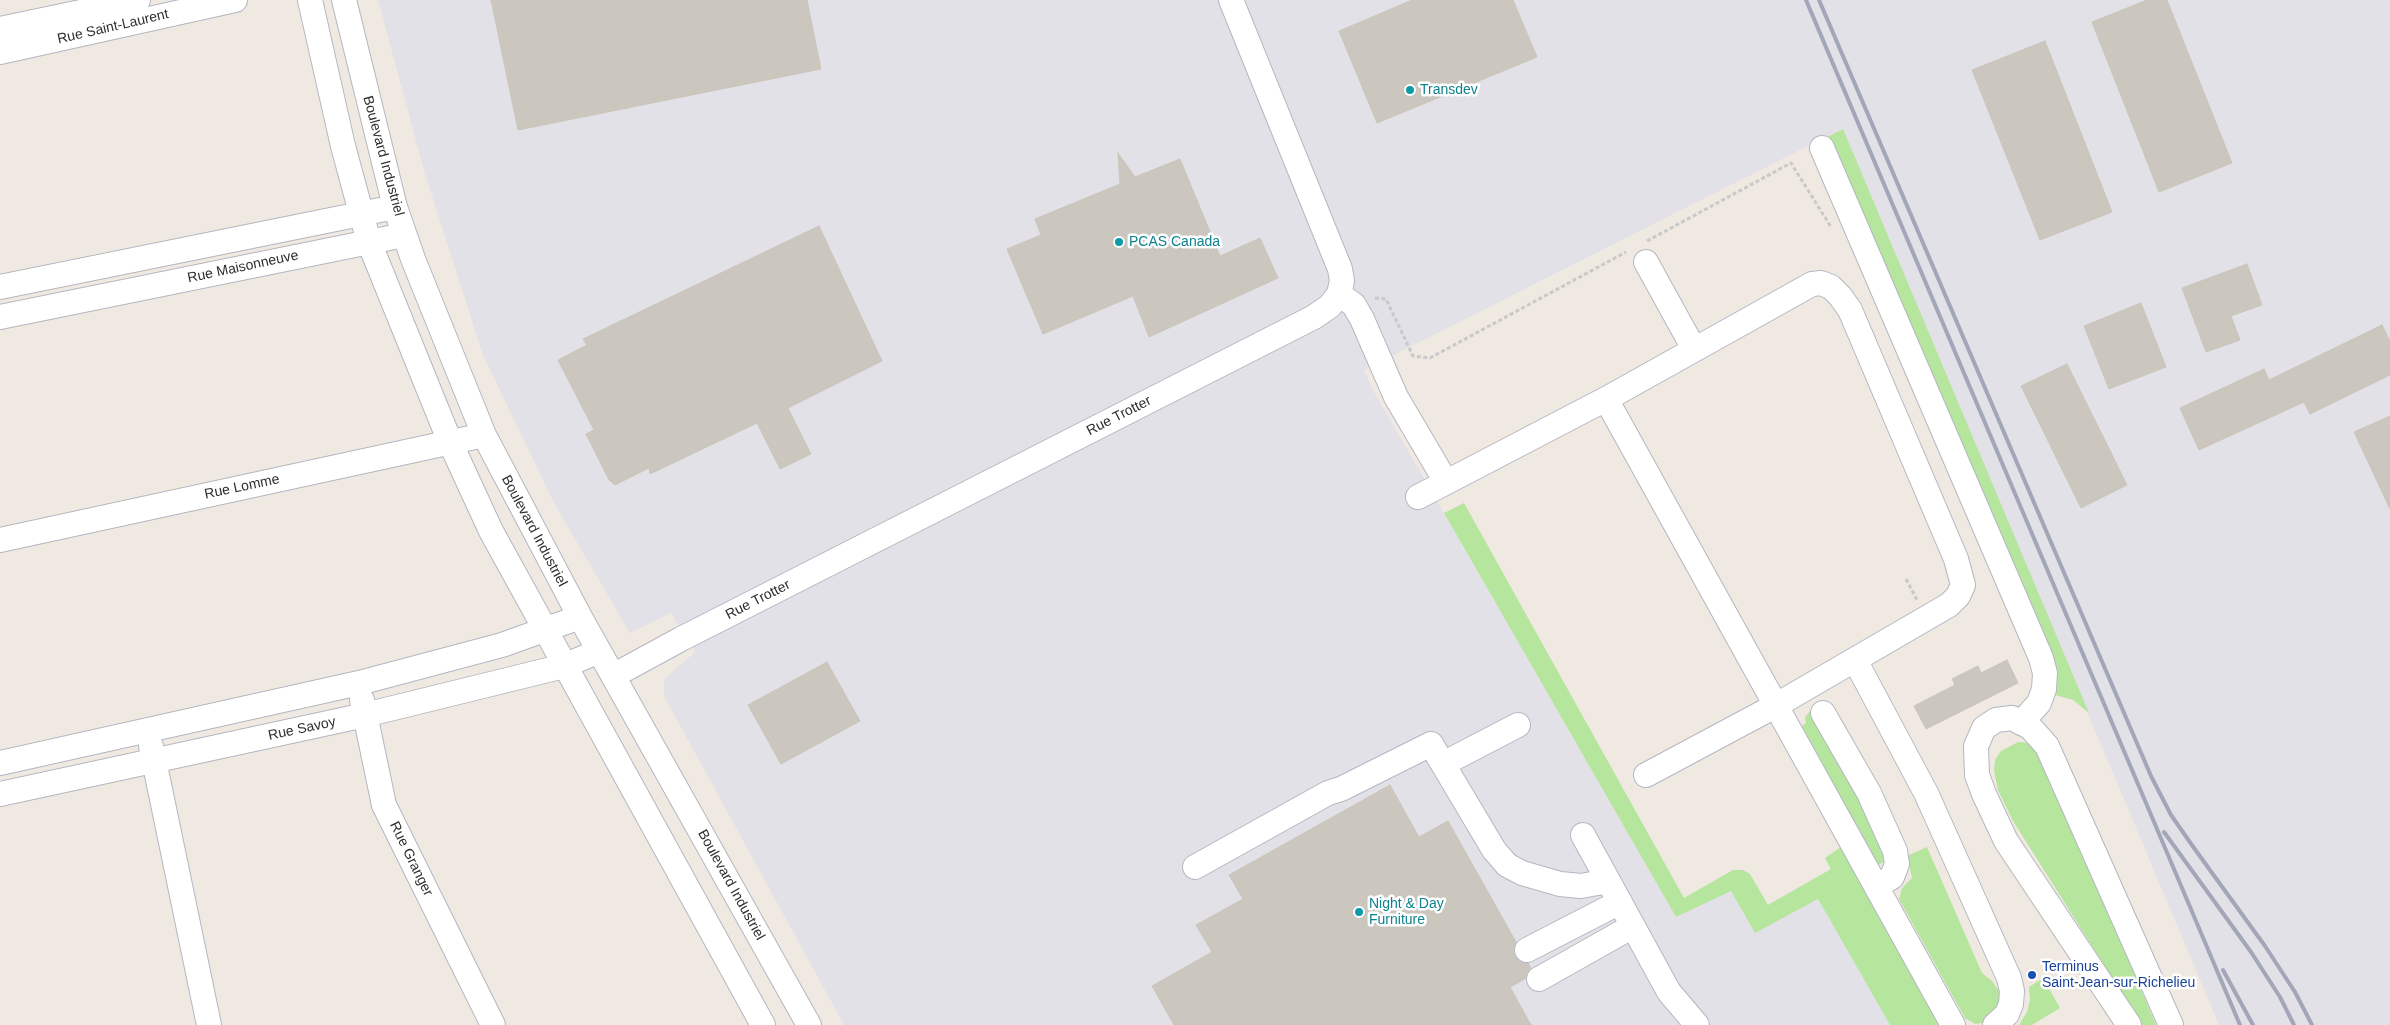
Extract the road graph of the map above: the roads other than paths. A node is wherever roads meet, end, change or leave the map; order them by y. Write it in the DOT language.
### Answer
graph roads {
  1 [pos="138,0"];
  2 [pos="235,0"];
  3 [pos="310,0"];
  4 [pos="344,0"];
  5 [pos="1231,0"];
  6 [pos="0,29"];
  7 [pos="48,30"];
  8 [pos="0,52"];
  9 [pos="1822,148"];
  10 [pos="395,207"];
  11 [pos="361,214"];
  12 [pos="404,235"];
  13 [pos="370,242"];
  14 [pos="1646,262"];
  15 [pos="77,272"];
  16 [pos="0,287"];
  17 [pos="1339,294"];
  18 [pos="82,300"];
  19 [pos="0,317"];
  20 [pos="1694,349"];
  21 [pos="1606,399"];
  22 [pos="484,435"];
  23 [pos="450,442"];
  24 [pos="1446,482"];
  25 [pos="1418,497"];
  26 [pos="0,540"];
  27 [pos="580,617"];
  28 [pos="547,630"];
  29 [pos="599,651"];
  30 [pos="1855,660"];
  31 [pos="564,666"];
  32 [pos="613,676"];
  33 [pos="359,683"];
  34 [pos="1775,706"];
  35 [pos="1823,713"];
  36 [pos="365,715"];
  37 [pos="2021,723"];
  38 [pos="1518,725"];
  39 [pos="147,730"];
  40 [pos="153,761"];
  41 [pos="0,763"];
  42 [pos="1443,764"];
  43 [pos="1646,775"];
  44 [pos="0,794"];
  45 [pos="1583,835"];
  46 [pos="1196,867"];
  47 [pos="1608,881"];
  48 [pos="1877,886"];
  49 [pos="1620,902"];
  50 [pos="1632,926"];
  51 [pos="1527,950"];
  52 [pos="1539,979"];
  53 [pos="209,1025"];
  54 [pos="493,1025"];
  55 [pos="763,1025"];
  56 [pos="809,1025"];
  57 [pos="1697,1025"];
  58 [pos="1953,1025"];
  59 [pos="1995,1025"];
  60 [pos="2130,1025"];
  61 [pos="2171,1025"];
  1 -- 7 [label="street, Rue Saint-Laurent"];
  2 -- 7 [label="street, Rue Saint-Laurent"];
  3 -- 11 [label="street"];
  4 -- 10 [label="street, Boulevard Industriel"];
  5 -- 17 [label="street"];
  6 -- 7 [label="street, Rue Saint-Laurent"];
  7 -- 8 [label="street, Rue Saint-Laurent"];
  9 -- 37 [label="street"];
  10 -- 11 [label="street, Rue Maisonneuve"];
  10 -- 12 [label="street, Boulevard Industriel"];
  11 -- 13 [label="street"];
  11 -- 15 [label="street, Rue Maisonneuve"];
  12 -- 13 [label="street, Rue Maisonneuve"];
  12 -- 22 [label="street, Boulevard Industriel"];
  13 -- 18 [label="street, Rue Maisonneuve"];
  13 -- 23 [label="street"];
  14 -- 20 [label="street"];
  15 -- 16 [label="street, Rue Maisonneuve"];
  15 -- 18 [label="street"];
  17 -- 24 [label="street"];
  17 -- 32 [label="street, Rue Trotter"];
  18 -- 19 [label="street, Rue Maisonneuve"];
  20 -- 21 [label="street"];
  20 -- 30 [label="street"];
  21 -- 24 [label="street"];
  21 -- 34 [label="street"];
  22 -- 23 [label="street, Rue Lomme"];
  22 -- 27 [label="street, Boulevard Industriel"];
  23 -- 26 [label="street, Rue Lomme"];
  23 -- 28 [label="street"];
  24 -- 25 [label="street"];
  27 -- 28 [label="street"];
  27 -- 29 [label="street, Boulevard Industriel"];
  28 -- 31 [label="street"];
  28 -- 33 [label="street"];
  29 -- 31 [label="street, Rue Savoy"];
  29 -- 32 [label="street, Boulevard Industriel"];
  30 -- 34 [label="street"];
  30 -- 59 [label="street"];
  31 -- 36 [label="street, Rue Savoy"];
  31 -- 55 [label="street"];
  32 -- 56 [label="street, Boulevard Industriel"];
  33 -- 36 [label="street, Rue Granger"];
  33 -- 39 [label="street"];
  34 -- 43 [label="street"];
  34 -- 48 [label="street"];
  35 -- 48 [label="street"];
  36 -- 40 [label="street, Rue Savoy"];
  36 -- 54 [label="street, Rue Granger"];
  37 -- 60 [label="street"];
  37 -- 61 [label="street"];
  38 -- 42 [label="street"];
  39 -- 40 [label="street"];
  39 -- 41 [label="street"];
  40 -- 44 [label="street, Rue Savoy"];
  40 -- 53 [label="street"];
  42 -- 46 [label="street"];
  42 -- 47 [label="street"];
  45 -- 47 [label="street"];
  47 -- 49 [label="street"];
  48 -- 58 [label="street"];
  49 -- 50 [label="street"];
  49 -- 51 [label="street"];
  50 -- 52 [label="street"];
  50 -- 57 [label="street"];
}
